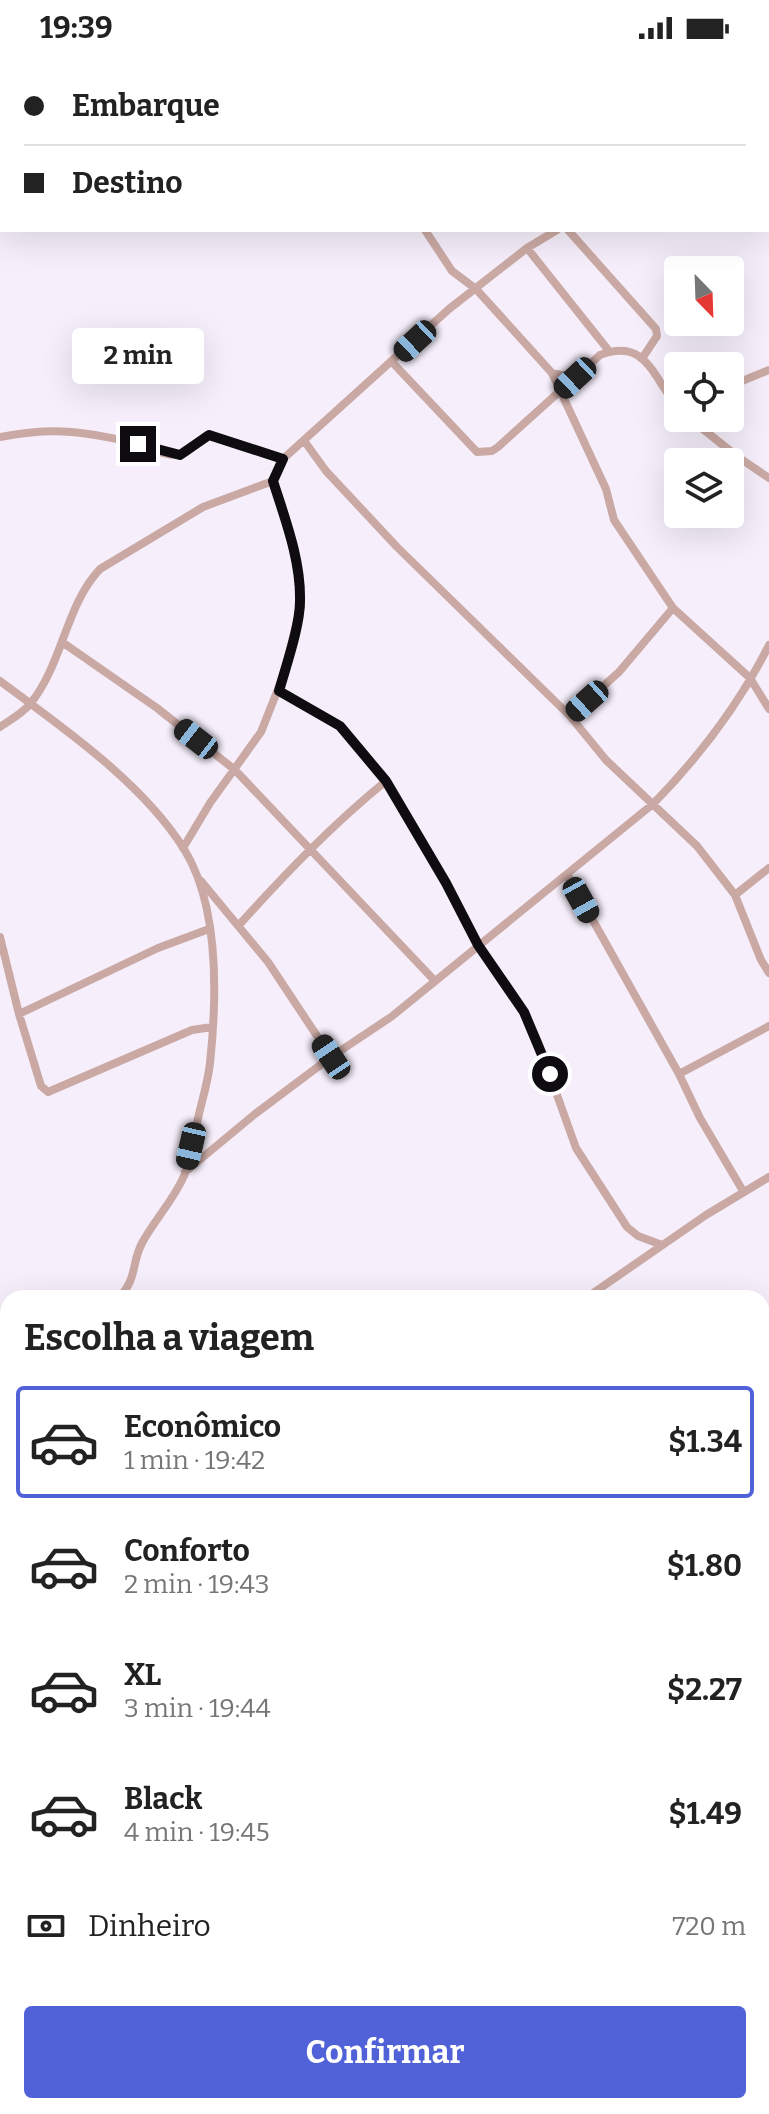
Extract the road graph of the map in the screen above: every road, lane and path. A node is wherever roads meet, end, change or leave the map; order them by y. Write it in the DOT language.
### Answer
graph roads {
  1 [pos="426,232"];
  2 [pos="554,232"];
  3 [pos="570,232"];
  4 [pos="527,248"];
  5 [pos="476,289"];
  6 [pos="609,351"];
  7 [pos="643,357"];
  8 [pos="392,362"];
  9 [pos="769,370"];
  10 [pos="552,373"];
  11 [pos="575,378"];
  12 [pos="744,380"];
  13 [pos="664,386"];
  14 [pos="560,392"];
  15 [pos="707,432"];
  16 [pos="0,437"];
  17 [pos="305,442"];
  18 [pos="283,459"];
  19 [pos="769,478"];
  20 [pos="273,481"];
  21 [pos="673,608"];
  22 [pos="62,642"];
  23 [pos="769,645"];
  24 [pos="750,678"];
  25 [pos="0,681"];
  26 [pos="279,691"];
  27 [pos="30,704"];
  28 [pos="769,709"];
  29 [pos="570,716"];
  30 [pos="0,727"];
  31 [pos="235,770"];
  32 [pos="386,781"];
  33 [pos="653,804"];
  34 [pos="310,847"];
  35 [pos="183,848"];
  36 [pos="769,868"];
  37 [pos="567,874"];
  38 [pos="200,880"];
  39 [pos="735,895"];
  40 [pos="239,925"];
  41 [pos="209,929"];
  42 [pos="0,937"];
  43 [pos="478,945"];
  44 [pos="765,958"];
  45 [pos="769,973"];
  46 [pos="434,980"];
  47 [pos="19,1014"];
  48 [pos="769,1026"];
  49 [pos="212,1027"];
  50 [pos="331,1057"];
  51 [pos="679,1074"];
  52 [pos="185,1172"];
  53 [pos="769,1177"];
  54 [pos="743,1191"];
  55 [pos="662,1245"];
  56 [pos="126,1290"];
  57 [pos="597,1290"];
  1 -- 5 [label="street"];
  2 -- 4 [label="street"];
  3 -- 7 [label="street"];
  4 -- 5 [label="street"];
  4 -- 6 [label="street"];
  5 -- 8 [label="street"];
  5 -- 10 [label="street"];
  6 -- 7 [label="street"];
  6 -- 11 [label="street"];
  7 -- 13 [label="street"];
  8 -- 14 [label="street"];
  8 -- 17 [label="street"];
  9 -- 12 [label="street"];
  10 -- 11 [label="street"];
  10 -- 14 [label="street"];
  11 -- 14 [label="street"];
  14 -- 21 [label="street"];
  15 -- 19 [label="street"];
  16 -- 18 [label="street"];
  17 -- 18 [label="street"];
  17 -- 29 [label="street"];
  18 -- 20 [label="street"];
  20 -- 22 [label="street"];
  20 -- 26 [label="street"];
  21 -- 24 [label="street"];
  21 -- 29 [label="street"];
  22 -- 27 [label="street"];
  22 -- 31 [label="street"];
  23 -- 24 [label="street"];
  24 -- 28 [label="street"];
  24 -- 33 [label="street"];
  25 -- 27 [label="street"];
  26 -- 31 [label="street"];
  26 -- 32 [label="street"];
  27 -- 30 [label="street"];
  27 -- 35 [label="street"];
  29 -- 33 [label="street"];
  31 -- 34 [label="street"];
  31 -- 35 [label="street"];
  32 -- 34 [label="street"];
  32 -- 43 [label="street"];
  33 -- 37 [label="street"];
  33 -- 39 [label="street"];
  34 -- 40 [label="street"];
  34 -- 46 [label="street"];
  35 -- 38 [label="street"];
  36 -- 39 [label="street"];
  37 -- 43 [label="street"];
  37 -- 51 [label="street"];
  38 -- 40 [label="street"];
  38 -- 41 [label="street"];
  39 -- 44 [label="street"];
  40 -- 50 [label="street"];
  41 -- 47 [label="street"];
  41 -- 49 [label="street"];
  42 -- 47 [label="street"];
  43 -- 46 [label="street"];
  43 -- 55 [label="street"];
  44 -- 45 [label="street"];
  46 -- 50 [label="street"];
  47 -- 49 [label="street"];
  48 -- 51 [label="street"];
  49 -- 52 [label="street"];
  50 -- 52 [label="street"];
  51 -- 54 [label="street"];
  52 -- 56 [label="street"];
  53 -- 54 [label="street"];
  54 -- 55 [label="street"];
  55 -- 57 [label="street"];
}
